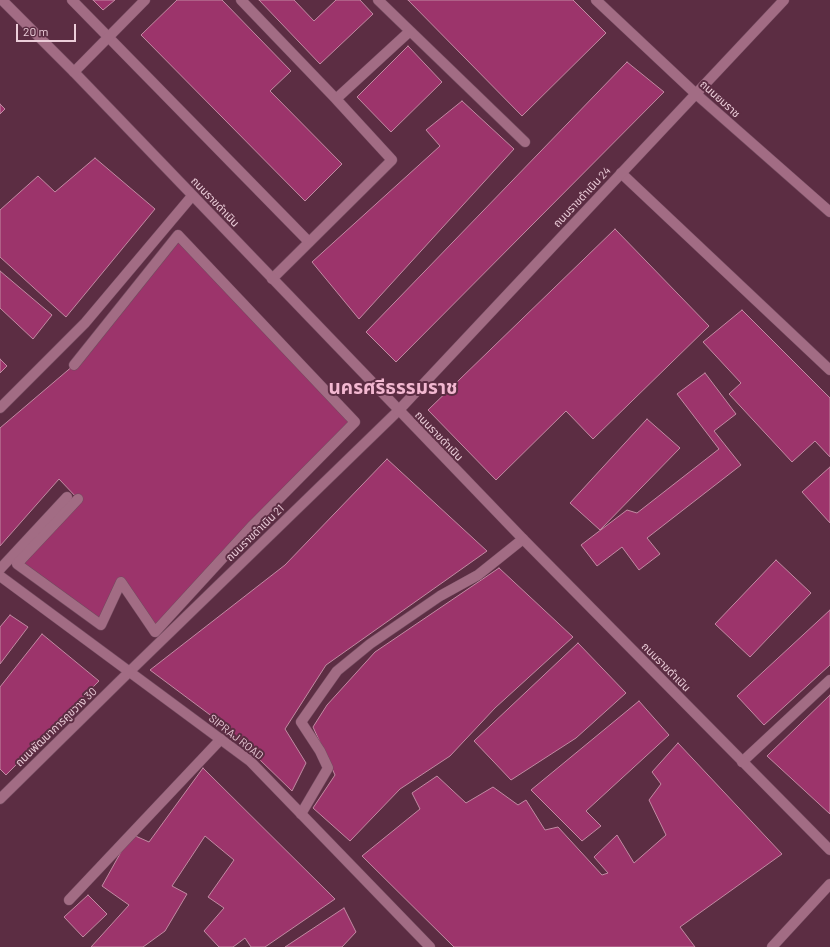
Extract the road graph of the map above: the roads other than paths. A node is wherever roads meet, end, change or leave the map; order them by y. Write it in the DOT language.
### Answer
graph roads {
  1 [pos="2,0"];
  2 [pos="72,0"];
  3 [pos="145,0"];
  4 [pos="241,0"];
  5 [pos="378,0"];
  6 [pos="596,0"];
  7 [pos="784,0"];
  8 [pos="410,31"];
  9 [pos="108,37"];
  10 [pos="74,72"];
  11 [pos="696,94"];
  12 [pos="336,99"];
  13 [pos="525,142"];
  14 [pos="621,173"];
  15 [pos="192,196"];
  16 [pos="830,212"];
  17 [pos="309,242"];
  18 [pos="272,279"];
  19 [pos="74,365"];
  20 [pos="830,370"];
  21 [pos="0,408"];
  22 [pos="398,411"];
  23 [pos="67,497"];
  24 [pos="78,499"];
  25 [pos="523,539"];
  26 [pos="0,569"];
  27 [pos="0,576"];
  28 [pos="130,672"];
  29 [pos="830,680"];
  30 [pos="221,739"];
  31 [pos="742,762"];
  32 [pos="0,799"];
  33 [pos="301,814"];
  34 [pos="830,850"];
  35 [pos="830,884"];
  36 [pos="69,900"];
  37 [pos="430,947"];
  38 [pos="772,947"];
  1 -- 10 [label="street, ถนนราขดำเนิน"];
  2 -- 9 [label="street"];
  3 -- 9 [label="street"];
  4 -- 12 [label="street"];
  5 -- 8 [label="street"];
  6 -- 11 [label="street, ถนนยมราช"];
  7 -- 11 [label="street, ถนนราขดำเนิน 24"];
  8 -- 12 [label="street"];
  8 -- 13 [label="street"];
  9 -- 10 [label="street"];
  9 -- 17 [label="street"];
  10 -- 15 [label="street, ถนนราขดำเนิน"];
  11 -- 14 [label="street, ถนนราขดำเนิน 24"];
  11 -- 16 [label="street, ถนนยมราช"];
  12 -- 17 [label="street"];
  14 -- 20 [label="street"];
  14 -- 22 [label="street, ถนนราขดำเนิน 24"];
  15 -- 18 [label="street, ถนนราขดำเนิน"];
  15 -- 21 [label="street"];
  17 -- 18 [label="street"];
  18 -- 22 [label="street, ถนนราขดำเนิน"];
  19 -- 24 [label="street"];
  22 -- 25 [label="street, ถนนราขดำเนิน"];
  22 -- 28 [label="street, ถนนราขดำเนิน 21"];
  23 -- 26 [label="street"];
  25 -- 31 [label="street, ถนนราขดำเนิน"];
  25 -- 33 [label="street"];
  27 -- 28 [label="street, SIPRAJ ROAD"];
  28 -- 30 [label="street, SIPRAJ ROAD"];
  28 -- 32 [label="street, ถนนพัฒนาการคูขวาง 30"];
  29 -- 31 [label="street"];
  30 -- 33 [label="street, SIPRAJ ROAD"];
  30 -- 36 [label="street"];
  31 -- 34 [label="street, ถนนราขดำเนิน"];
  33 -- 37 [label="street, SIPRAJ ROAD"];
  35 -- 38 [label="street"];
}
